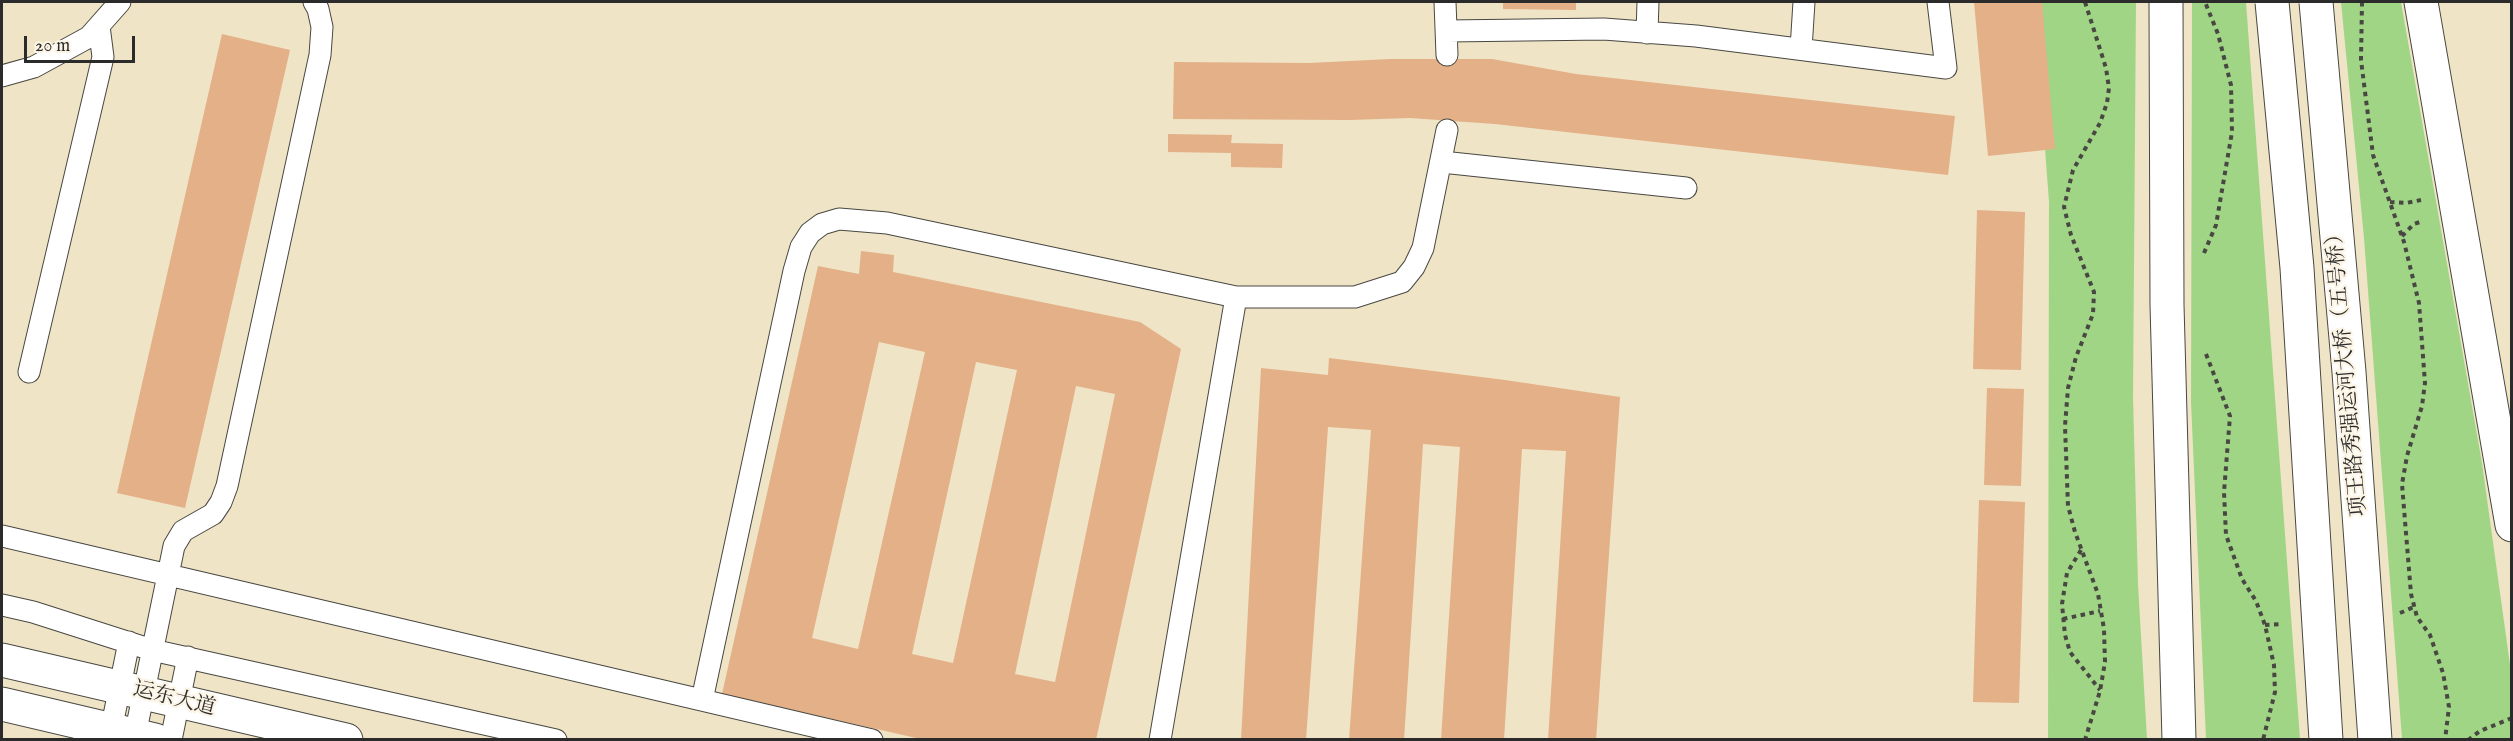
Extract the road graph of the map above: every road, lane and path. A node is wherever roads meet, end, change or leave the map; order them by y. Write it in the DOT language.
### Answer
graph roads {
  1 [pos="120,2"];
  2 [pos="314,2"];
  3 [pos="1445,2"];
  4 [pos="1648,2"];
  5 [pos="1804,2"];
  6 [pos="1938,2"];
  7 [pos="2085,2"];
  8 [pos="2166,2"];
  9 [pos="2205,2"];
  10 [pos="2272,2"];
  11 [pos="2316,2"];
  12 [pos="2362,2"];
  13 [pos="2421,2"];
  14 [pos="99,26"];
  15 [pos="1447,31"];
  16 [pos="1647,33"];
  17 [pos="1801,49"];
  18 [pos="1447,55"];
  19 [pos="2,76"];
  20 [pos="1447,130"];
  21 [pos="1442,162"];
  22 [pos="1686,188"];
  23 [pos="2201,261"];
  24 [pos="1236,297"];
  25 [pos="2203,344"];
  26 [pos="29,372"];
  27 [pos="2511,525"];
  28 [pos="2,536"];
  29 [pos="2081,550"];
  30 [pos="167,575"];
  31 [pos="2,605"];
  32 [pos="2100,611"];
  33 [pos="2064,619"];
  34 [pos="129,642"];
  35 [pos="152,650"];
  36 [pos="188,657"];
  37 [pos="2,660"];
  38 [pos="132,689"];
  39 [pos="2100,691"];
  40 [pos="702,700"];
  41 [pos="179,702"];
  42 [pos="2,704"];
  43 [pos="2511,718"];
  44 [pos="483,731"];
  45 [pos="129,736"];
  46 [pos="171,740"];
  47 [pos="346,740"];
  48 [pos="556,740"];
  49 [pos="872,740"];
  50 [pos="1160,740"];
  51 [pos="2085,740"];
  52 [pos="2179,740"];
  53 [pos="2263,740"];
  54 [pos="2326,740"];
  55 [pos="2375,740"];
  56 [pos="2445,740"];
  57 [pos="2468,740"];
  1 -- 14 [label="lane"];
  2 -- 30 [label="lane"];
  3 -- 15 [label="lane"];
  4 -- 16 [label="lane"];
  5 -- 17 [label="lane"];
  6 -- 17 [label="lane"];
  7 -- 29 [label="path"];
  8 -- 52 [label="main road"];
  9 -- 23 [label="path"];
  10 -- 54 [label="main road, 项王路秀强运河大桥（五号桥）, bridge"];
  11 -- 55 [label="main road, 项王路秀强运河大桥（五号桥）, bridge"];
  12 -- 56 [label="path"];
  13 -- 27 [label="main road"];
  14 -- 19 [label="lane"];
  14 -- 26 [label="lane"];
  15 -- 16 [label="lane"];
  15 -- 18 [label="lane"];
  16 -- 17 [label="lane"];
  20 -- 21 [label="lane"];
  21 -- 22 [label="lane"];
  21 -- 24 [label="lane"];
  24 -- 40 [label="lane"];
  24 -- 50 [label="lane"];
  25 -- 53 [label="path"];
  28 -- 30 [label="lane"];
  29 -- 32 [label="path"];
  29 -- 33 [label="path"];
  30 -- 35 [label="lane"];
  30 -- 40 [label="lane"];
  31 -- 34 [label="lane"];
  32 -- 33 [label="path"];
  32 -- 39 [label="path"];
  33 -- 39 [label="path"];
  34 -- 35 [label="lane"];
  34 -- 38 [label="lane"];
  35 -- 36 [label="lane"];
  35 -- 38 [label="lane"];
  36 -- 41 [label="lane"];
  36 -- 44 [label="lane"];
  37 -- 38 [label="main road, 运东大道"];
  38 -- 41 [label="main road, 运东大道"];
  38 -- 45 [label="lane"];
  39 -- 51 [label="path"];
  40 -- 49 [label="lane"];
  41 -- 46 [label="lane"];
  41 -- 47 [label="main road, 运东大道"];
  42 -- 45 [label="main road"];
  43 -- 57 [label="path"];
  44 -- 48 [label="lane"];
}
